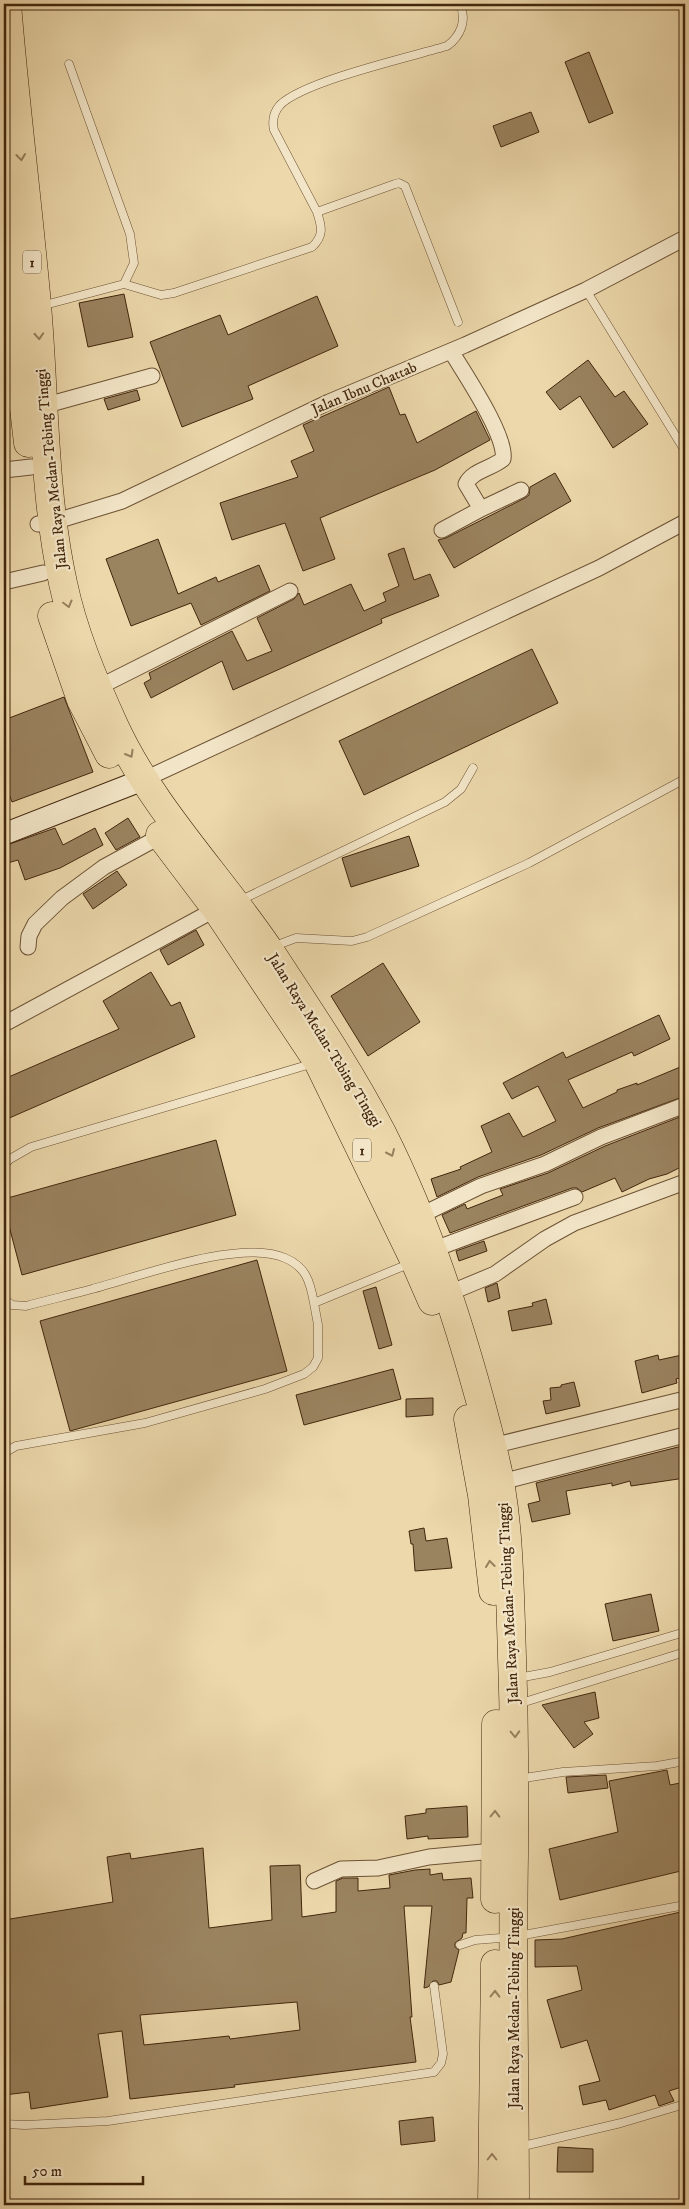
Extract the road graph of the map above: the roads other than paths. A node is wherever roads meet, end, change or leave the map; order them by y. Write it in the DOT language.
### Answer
graph roads {
  1 [pos="8,4"];
  2 [pos="460,4"];
  3 [pos="69,64"];
  4 [pos="4,162"];
  5 [pos="317,212"];
  6 [pos="685,238"];
  7 [pos="124,284"];
  8 [pos="586,290"];
  9 [pos="37,307"];
  10 [pos="458,322"];
  11 [pos="451,351"];
  12 [pos="152,376"];
  13 [pos="43,406"];
  14 [pos="685,451"];
  15 [pos="31,467"];
  16 [pos="4,470"];
  17 [pos="521,490"];
  18 [pos="481,509"];
  19 [pos="685,522"];
  20 [pos="46,523"];
  21 [pos="442,530"];
  22 [pos="43,572"];
  23 [pos="4,582"];
  24 [pos="290,591"];
  25 [pos="98,687"];
  26 [pos="473,768"];
  27 [pos="681,781"];
  28 [pos="136,782"];
  29 [pos="4,834"];
  30 [pos="161,836"];
  31 [pos="225,906"];
  32 [pos="28,947"];
  33 [pos="268,948"];
  34 [pos="4,1024"];
  35 [pos="318,1062"];
  36 [pos="685,1105"];
  37 [pos="4,1165"];
  38 [pos="685,1182"];
  39 [pos="575,1197"];
  40 [pos="419,1216"];
  41 [pos="424,1256"];
  42 [pos="447,1294"];
  43 [pos="4,1300"];
  44 [pos="314,1302"];
  45 [pos="685,1399"];
  46 [pos="685,1435"];
  47 [pos="492,1446"];
  48 [pos="4,1453"];
  49 [pos="501,1482"];
  50 [pos="685,1632"];
  51 [pos="685,1652"];
  52 [pos="514,1692"];
  53 [pos="685,1761"];
  54 [pos="516,1779"];
  55 [pos="494,1851"];
  56 [pos="314,1881"];
  57 [pos="685,1905"];
  58 [pos="504,1938"];
  59 [pos="460,1945"];
  60 [pos="434,1986"];
  61 [pos="685,2104"];
  62 [pos="4,2124"];
  63 [pos="515,2148"];
  64 [pos="492,2205"];
  65 [pos="515,2205"];
  1 -- 9 [label="highway, Jalan Raya Medan-Tebing Tinggi / 1, one-way"];
  2 -- 5 [label="lane"];
  3 -- 7 [label="lane"];
  4 -- 15 [label="highway, Jalan Raya Medan-Tebing Tinggi / 1"];
  5 -- 7 [label="lane"];
  5 -- 10 [label="lane"];
  6 -- 8 [label="street, Jalan Ibnu Chattab"];
  7 -- 9 [label="lane"];
  8 -- 11 [label="street, Jalan Ibnu Chattab"];
  8 -- 14 [label="lane"];
  9 -- 13 [label="highway, Jalan Raya Medan-Tebing Tinggi / 1, one-way"];
  11 -- 18 [label="street"];
  11 -- 20 [label="street, Jalan Ibnu Chattab"];
  12 -- 13 [label="street"];
  13 -- 20 [label="highway, Jalan Raya Medan-Tebing Tinggi / 1"];
  15 -- 16 [label="street"];
  15 -- 20 [label="highway, Jalan Raya Medan-Tebing Tinggi / 1"];
  17 -- 18 [label="street"];
  18 -- 21 [label="street"];
  19 -- 28 [label="street"];
  20 -- 22 [label="highway, Jalan Raya Medan-Tebing Tinggi / 1"];
  20 -- 25 [label="highway, Jalan Raya Medan-Tebing Tinggi / 1, one-way"];
  22 -- 23 [label="street"];
  22 -- 28 [label="highway, Jalan Raya Medan-Tebing Tinggi / 1"];
  24 -- 25 [label="street"];
  25 -- 28 [label="highway, Jalan Raya Medan-Tebing Tinggi / 1, one-way"];
  26 -- 31 [label="lane"];
  27 -- 33 [label="lane"];
  28 -- 29 [label="street"];
  28 -- 30 [label="highway, Jalan Raya Medan-Tebing Tinggi / 1"];
  28 -- 31 [label="highway, Jalan Raya Medan-Tebing Tinggi / 1"];
  30 -- 31 [label="highway, Jalan Raya Medan-Tebing Tinggi / 1"];
  30 -- 32 [label="street"];
  31 -- 33 [label="highway, Jalan Raya Medan-Tebing Tinggi / 1"];
  31 -- 34 [label="street"];
  31 -- 35 [label="highway, Jalan Raya Medan-Tebing Tinggi / 1"];
  33 -- 40 [label="highway, Jalan Raya Medan-Tebing Tinggi / 1, one-way"];
  35 -- 37 [label="lane"];
  35 -- 41 [label="highway, Jalan Raya Medan-Tebing Tinggi / 1"];
  36 -- 40 [label="street"];
  38 -- 42 [label="street"];
  39 -- 41 [label="street"];
  40 -- 41 [label="highway, Jalan Raya Medan-Tebing Tinggi / 1"];
  41 -- 42 [label="highway, Jalan Raya Medan-Tebing Tinggi / 1"];
  41 -- 44 [label="lane"];
  55 -- 41 [label="highway, Jalan Raya Medan-Tebing Tinggi / 1, one-way"];
  42 -- 47 [label="highway, Jalan Raya Medan-Tebing Tinggi / 1"];
  43 -- 44 [label="lane"];
  44 -- 48 [label="lane"];
  45 -- 47 [label="street"];
  46 -- 49 [label="street"];
  47 -- 49 [label="highway, Jalan Raya Medan-Tebing Tinggi / 1"];
  49 -- 52 [label="highway, Jalan Raya Medan-Tebing Tinggi / 1"];
  50 -- 52 [label="lane"];
  51 -- 52 [label="lane"];
  52 -- 54 [label="highway, Jalan Raya Medan-Tebing Tinggi / 1, one-way"];
  53 -- 54 [label="lane"];
  54 -- 58 [label="highway, Jalan Raya Medan-Tebing Tinggi / 1"];
  55 -- 56 [label="street"];
  55 -- 58 [label="highway, Jalan Raya Medan-Tebing Tinggi / 1"];
  57 -- 58 [label="lane"];
  58 -- 59 [label="lane"];
  58 -- 63 [label="highway, Jalan Raya Medan-Tebing Tinggi / 1"];
  64 -- 58 [label="highway, Jalan Raya Medan-Tebing Tinggi / 1, one-way"];
  60 -- 62 [label="lane"];
  61 -- 63 [label="lane"];
  63 -- 65 [label="highway, Jalan Raya Medan-Tebing Tinggi / 1"];
}
